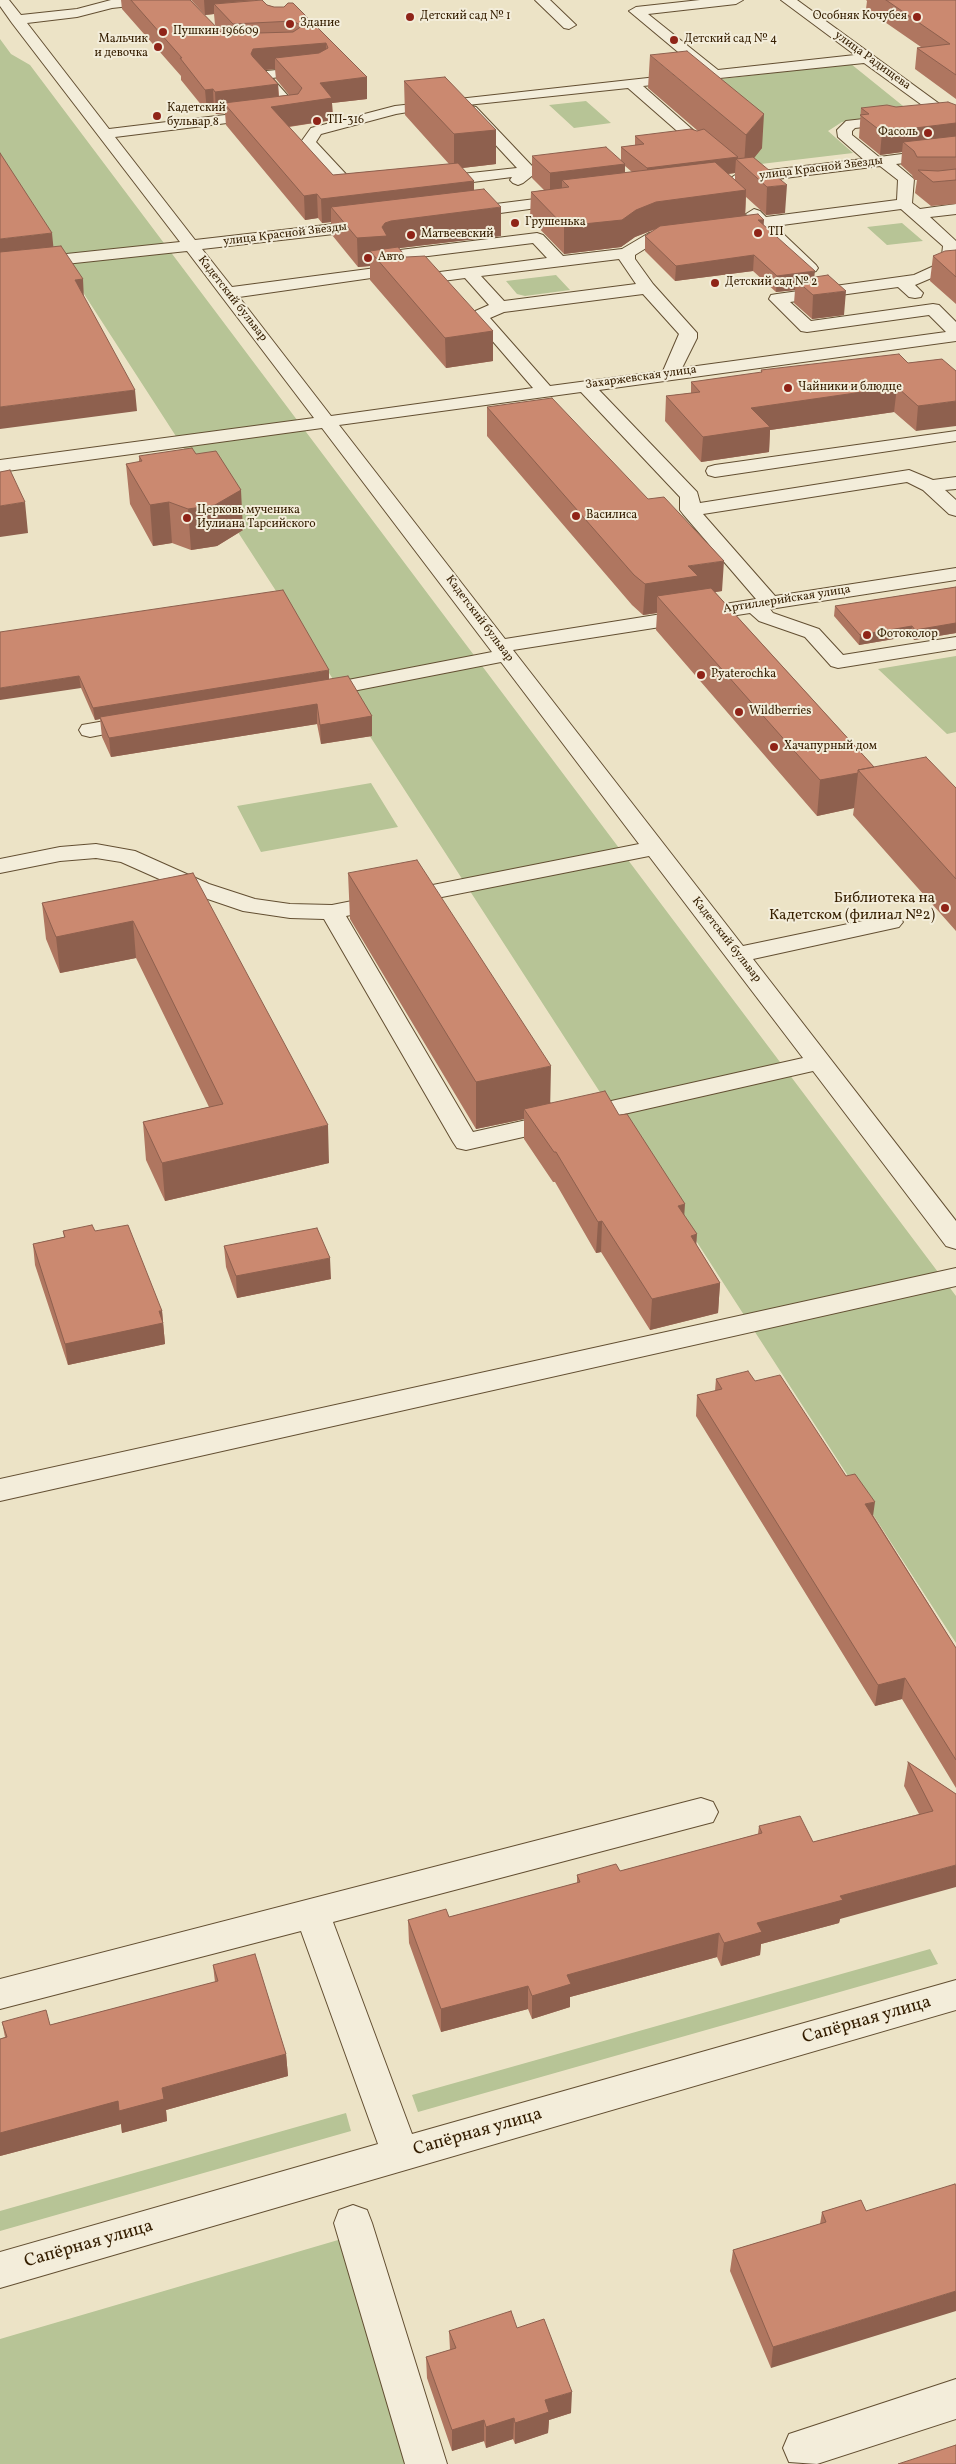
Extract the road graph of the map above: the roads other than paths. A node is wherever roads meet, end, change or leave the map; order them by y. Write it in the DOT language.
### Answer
graph roads {
  1 [pos="2,0"];
  2 [pos="148,0"];
  3 [pos="542,0"];
  4 [pos="736,0"];
  5 [pos="788,0"];
  6 [pos="110,2"];
  7 [pos="17,20"];
  8 [pos="569,25"];
  9 [pos="868,58"];
  10 [pos="320,68"];
  11 [pos="714,75"];
  12 [pos="632,84"];
  13 [pos="463,102"];
  14 [pos="947,117"];
  15 [pos="912,122"];
  16 [pos="105,134"];
  17 [pos="697,140"];
  18 [pos="956,152"];
  19 [pos="880,162"];
  20 [pos="582,165"];
  21 [pos="528,171"];
  22 [pos="461,178"];
  23 [pos="421,183"];
  24 [pos="382,188"];
  25 [pos="502,191"];
  26 [pos="583,198"];
  27 [pos="904,204"];
  28 [pos="514,207"];
  29 [pos="956,209"];
  30 [pos="917,214"];
  31 [pos="446,215"];
  32 [pos="388,222"];
  33 [pos="762,222"];
  34 [pos="714,228"];
  35 [pos="694,231"];
  36 [pos="950,236"];
  37 [pos="190,245"];
  38 [pos="627,253"];
  39 [pos="559,262"];
  40 [pos="0,266"];
  41 [pos="810,268"];
  42 [pos="403,269"];
  43 [pos="469,273"];
  44 [pos="902,282"];
  45 [pos="862,287"];
  46 [pos="647,288"];
  47 [pos="228,293"];
  48 [pos="500,308"];
  49 [pos="933,309"];
  50 [pos="894,315"];
  51 [pos="956,332"];
  52 [pos="956,336"];
  53 [pos="922,341"];
  54 [pos="938,355"];
  55 [pos="670,375"];
  56 [pos="586,386"];
  57 [pos="545,391"];
  58 [pos="327,422"];
  59 [pos="956,436"];
  60 [pos="0,466"];
  61 [pos="714,471"];
  62 [pos="956,483"];
  63 [pos="930,486"];
  64 [pos="690,510"];
  65 [pos="956,510"];
  66 [pos="956,574"];
  67 [pos="762,604"];
  68 [pos="730,610"];
  69 [pos="744,627"];
  70 [pos="956,643"];
  71 [pos="503,650"];
  72 [pos="294,696"];
  73 [pos="158,718"];
  74 [pos="90,730"];
  75 [pos="656,848"];
  76 [pos="0,866"];
  77 [pos="332,912"];
  78 [pos="891,922"];
  79 [pos="737,955"];
  80 [pos="820,1062"];
  81 [pos="956,1240"];
  82 [pos="956,1277"];
  83 [pos="0,1490"];
  84 [pos="701,1812"];
  85 [pos="312,1913"];
  86 [pos="0,1994"];
  87 [pos="956,1995"];
  88 [pos="401,2155"];
  89 [pos="353,2222"];
  90 [pos="0,2270"];
  91 [pos="956,2399"];
  92 [pos="804,2448"];
  93 [pos="426,2464"];
  1 -- 7 [label="street, Кадетский бульвар"];
  2 -- 6 [label="street"];
  3 -- 8 [label="street"];
  4 -- 11 [label="street"];
  5 -- 9 [label="street, улица Радищева"];
  6 -- 7 [label="street"];
  7 -- 16 [label="street, Кадетский бульвар"];
  9 -- 11 [label="street"];
  9 -- 14 [label="street, улица Радищева"];
  10 -- 16 [label="street"];
  11 -- 12 [label="street"];
  12 -- 13 [label="street"];
  12 -- 17 [label="street"];
  13 -- 21 [label="street"];
  13 -- 24 [label="street"];
  15 -- 19 [label="street"];
  16 -- 37 [label="street, Кадетский бульвар"];
  18 -- 19 [label="street, улица Красной Звезды"];
  19 -- 27 [label="street"];
  19 -- 33 [label="street, улица Красной Звезды"];
  20 -- 21 [label="street"];
  21 -- 22 [label="street"];
  21 -- 25 [label="street"];
  22 -- 23 [label="street"];
  22 -- 25 [label="street"];
  25 -- 28 [label="street"];
  26 -- 28 [label="street"];
  27 -- 30 [label="street"];
  27 -- 33 [label="street"];
  28 -- 31 [label="street"];
  29 -- 30 [label="street"];
  30 -- 36 [label="street"];
  32 -- 37 [label="street, улица Красной Звезды"];
  33 -- 34 [label="street"];
  33 -- 41 [label="street"];
  35 -- 38 [label="street"];
  36 -- 44 [label="street"];
  37 -- 40 [label="street, улица Красной Звезды"];
  37 -- 47 [label="street, Кадетский бульвар"];
  38 -- 39 [label="street"];
  38 -- 46 [label="street"];
  39 -- 42 [label="street"];
  39 -- 43 [label="street"];
  42 -- 43 [label="street"];
  42 -- 47 [label="street"];
  43 -- 48 [label="street"];
  44 -- 45 [label="street"];
  44 -- 49 [label="street"];
  45 -- 50 [label="street"];
  45 -- 50 [label="street"];
  46 -- 48 [label="street"];
  46 -- 55 [label="street"];
  47 -- 58 [label="street, Кадетский бульвар"];
  48 -- 57 [label="street"];
  49 -- 50 [label="street"];
  49 -- 51 [label="street"];
  52 -- 53 [label="street, Захаржевская улица"];
  53 -- 54 [label="street"];
  53 -- 55 [label="street, Захаржевская улица"];
  55 -- 56 [label="street, Захаржевская улица"];
  56 -- 57 [label="street, Захаржевская улица"];
  56 -- 64 [label="street"];
  57 -- 58 [label="street, Захаржевская улица"];
  58 -- 60 [label="street, Захаржевская улица"];
  58 -- 71 [label="street, Кадетский бульвар"];
  59 -- 61 [label="street"];
  62 -- 63 [label="street"];
  63 -- 64 [label="street"];
  63 -- 65 [label="street"];
  64 -- 67 [label="street"];
  66 -- 67 [label="street, Артиллерийская улица"];
  67 -- 68 [label="street, Артиллерийская улица"];
  67 -- 70 [label="street"];
  68 -- 69 [label="street"];
  68 -- 71 [label="street, Артиллерийская улица"];
  71 -- 72 [label="street, Артиллерийская улица"];
  71 -- 75 [label="street, Кадетский бульвар"];
  73 -- 74 [label="street"];
  75 -- 77 [label="street"];
  75 -- 79 [label="street, Кадетский бульвар"];
  76 -- 77 [label="street"];
  77 -- 80 [label="street"];
  78 -- 79 [label="street"];
  79 -- 80 [label="street, Кадетский бульвар"];
  80 -- 81 [label="street, Кадетский бульвар"];
  82 -- 83 [label="street"];
  84 -- 85 [label="street"];
  85 -- 86 [label="street"];
  85 -- 88 [label="street"];
  87 -- 88 [label="street, Сапёрная улица"];
  88 -- 90 [label="street, Сапёрная улица"];
  89 -- 93 [label="street"];
  91 -- 92 [label="street"];
}
